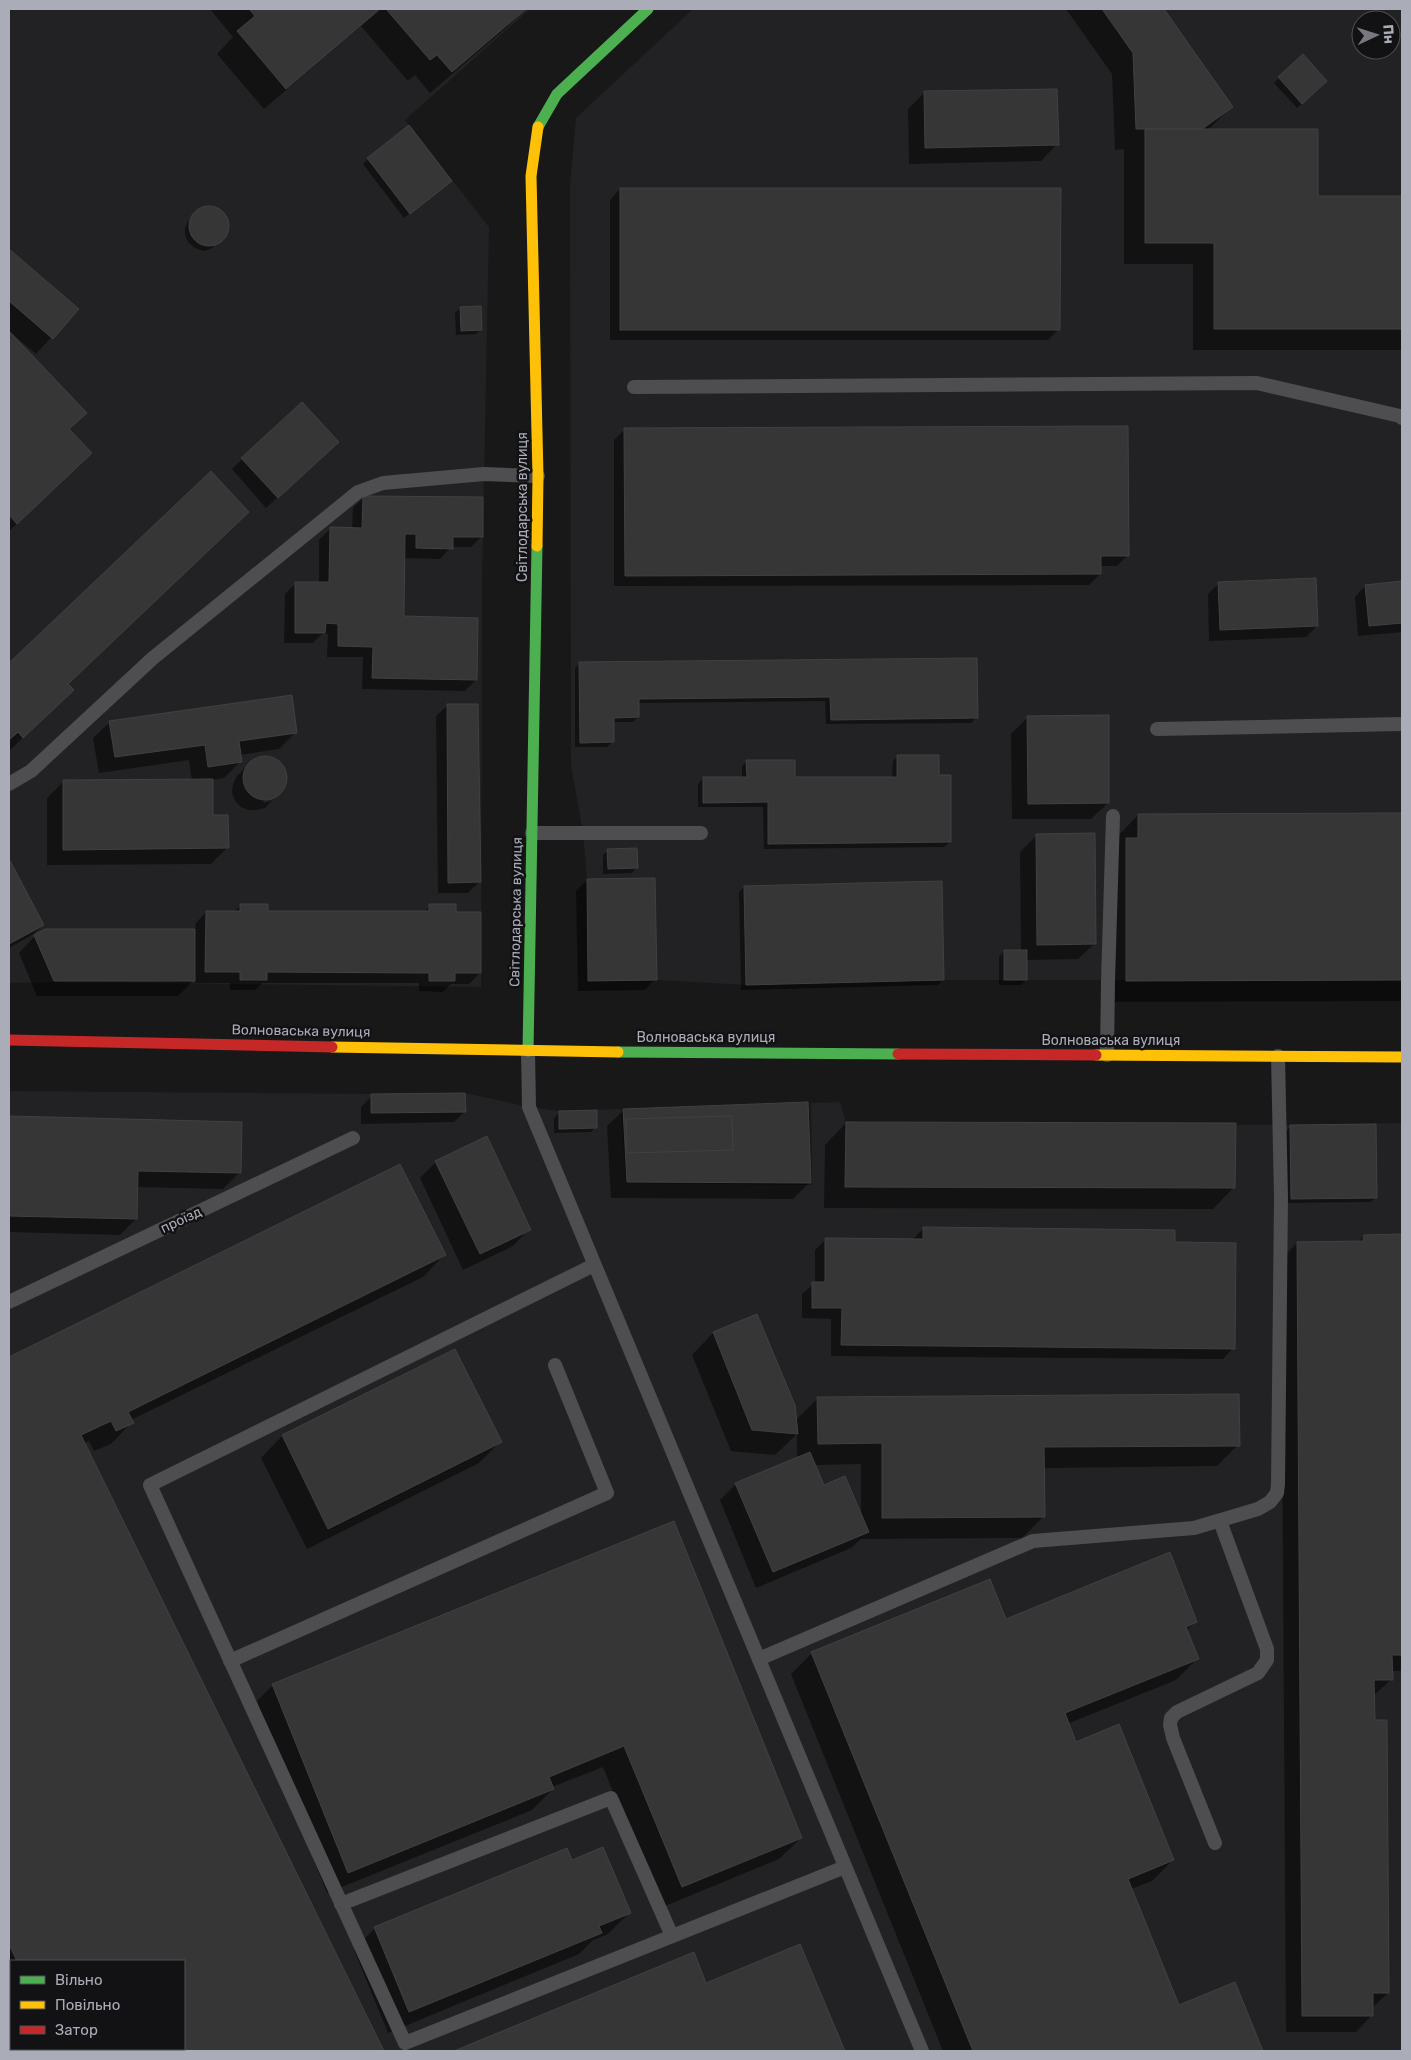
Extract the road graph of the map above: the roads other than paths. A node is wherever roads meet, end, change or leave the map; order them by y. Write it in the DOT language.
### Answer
graph roads {
  1 [pos="648,9"];
  2 [pos="634,387"];
  3 [pos="1402,418"];
  4 [pos="538,476"];
  5 [pos="1402,724"];
  6 [pos="1157,729"];
  7 [pos="9,784"];
  8 [pos="1113,816"];
  9 [pos="701,832"];
  10 [pos="532,833"];
  11 [pos="9,1040"];
  12 [pos="528,1051"];
  13 [pos="1107,1055"];
  14 [pos="1278,1056"];
  15 [pos="1402,1057"];
  16 [pos="353,1138"];
  17 [pos="594,1265"];
  18 [pos="9,1302"];
  19 [pos="555,1366"];
  20 [pos="1220,1521"];
  21 [pos="759,1659"];
  22 [pos="230,1661"];
  23 [pos="1215,1843"];
  24 [pos="845,1867"];
  25 [pos="341,1904"];
  26 [pos="672,1936"];
  27 [pos="922,2051"];
  1 -- 4 [label="street, Світлодарська вулиця"];
  2 -- 3 [label="lane"];
  4 -- 7 [label="lane"];
  4 -- 10 [label="street, Світлодарська вулиця"];
  5 -- 6 [label="lane"];
  8 -- 13 [label="lane"];
  9 -- 10 [label="lane"];
  10 -- 12 [label="street, Світлодарська вулиця"];
  11 -- 12 [label="street, Волноваська вулиця"];
  12 -- 13 [label="street, Волноваська вулиця"];
  12 -- 17 [label="lane"];
  13 -- 14 [label="street, Волноваська вулиця"];
  14 -- 15 [label="street, Волноваська вулиця"];
  14 -- 20 [label="lane"];
  16 -- 18 [label="lane, проїзд"];
  17 -- 21 [label="lane"];
  17 -- 22 [label="lane"];
  19 -- 22 [label="lane"];
  20 -- 21 [label="lane"];
  20 -- 23 [label="lane"];
  21 -- 24 [label="lane"];
  22 -- 25 [label="lane"];
  24 -- 26 [label="lane"];
  24 -- 27 [label="lane"];
  25 -- 26 [label="lane"];
  25 -- 26 [label="lane"];
}
